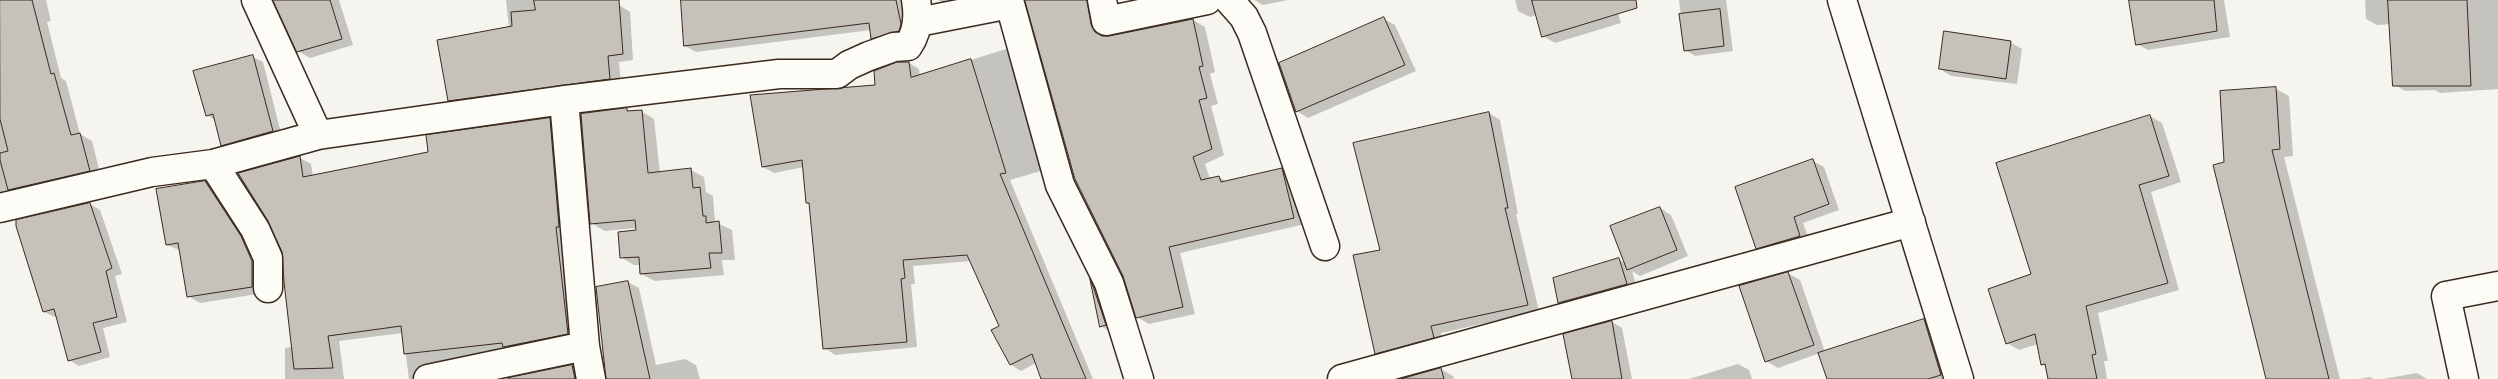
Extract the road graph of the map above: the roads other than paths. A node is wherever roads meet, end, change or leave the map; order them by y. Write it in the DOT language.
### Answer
graph roads {
  1 [pos="256,0"];
  2 [pos="1102,0"];
  3 [pos="1207,0"];
  4 [pos="1229,0"];
  5 [pos="1842,0"];
  6 [pos="1009,2"];
  7 [pos="917,11"];
  8 [pos="564,100"];
  9 [pos="318,135"];
  10 [pos="213,164"];
  11 [pos="0,208"];
  12 [pos="1911,222"];
  13 [pos="1325,246"];
  14 [pos="2498,286"];
  15 [pos="268,288"];
  16 [pos="585,346"];
  17 [pos="428,379"];
  18 [pos="591,379"];
  19 [pos="1139,379"];
  20 [pos="1342,379"];
  21 [pos="1959,379"];
  22 [pos="2464,379"];
  1 -- 9 [label="street"];
  2 -- 3 [label="street"];
  4 -- 13 [label="street"];
  5 -- 12 [label="street"];
  6 -- 7 [label="street"];
  6 -- 19 [label="street"];
  7 -- 8 [label="street"];
  8 -- 9 [label="street"];
  8 -- 16 [label="street"];
  9 -- 10 [label="street"];
  10 -- 11 [label="street"];
  10 -- 15 [label="street"];
  12 -- 20 [label="street"];
  12 -- 21 [label="street"];
  14 -- 22 [label="street"];
  16 -- 17 [label="street"];
  16 -- 18 [label="street"];
}
